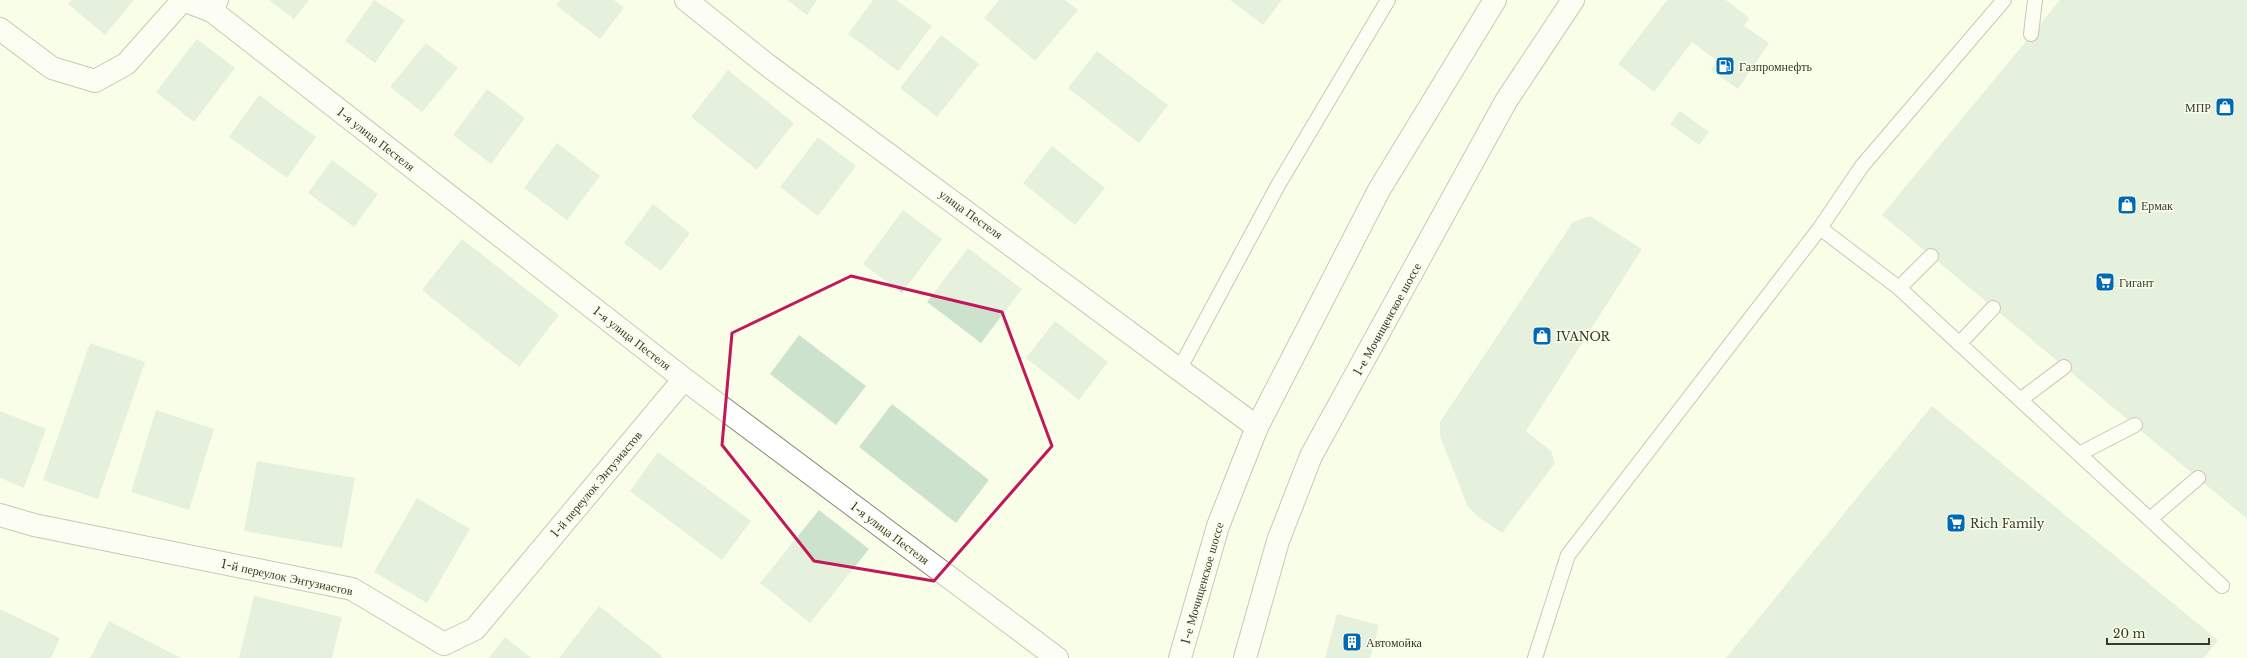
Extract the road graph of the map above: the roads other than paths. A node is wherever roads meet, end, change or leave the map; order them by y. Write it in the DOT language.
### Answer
graph roads {
  1 [pos="686,0"];
  2 [pos="1388,0"];
  3 [pos="1495,0"];
  4 [pos="1573,0"];
  5 [pos="2004,0"];
  6 [pos="2035,0"];
  7 [pos="214,5"];
  8 [pos="0,29"];
  9 [pos="2031,34"];
  10 [pos="1820,228"];
  11 [pos="1931,256"];
  12 [pos="1899,288"];
  13 [pos="1993,308"];
  14 [pos="1959,344"];
  15 [pos="2064,367"];
  16 [pos="1180,368"];
  17 [pos="684,379"];
  18 [pos="2020,400"];
  19 [pos="2135,425"];
  20 [pos="1257,427"];
  21 [pos="2079,454"];
  22 [pos="2198,478"];
  23 [pos="0,515"];
  24 [pos="2150,519"];
  25 [pos="2222,586"];
  26 [pos="1057,658"];
  27 [pos="1180,658"];
  28 [pos="1245,658"];
  29 [pos="1535,658"];
  1 -- 16 [label="street, улица Пестеля"];
  2 -- 16 [label="lane"];
  3 -- 20 [label="street, 1-е Мочищенское шоссе"];
  4 -- 28 [label="street, 1-е Мочищенское шоссе"];
  5 -- 10 [label="lane"];
  6 -- 9 [label="lane"];
  7 -- 8 [label="street, 1-я улица Пестеля"];
  7 -- 17 [label="street, 1-я улица Пестеля"];
  10 -- 12 [label="lane"];
  10 -- 29 [label="lane"];
  11 -- 12 [label="lane"];
  12 -- 14 [label="lane"];
  13 -- 14 [label="lane"];
  14 -- 18 [label="lane"];
  15 -- 18 [label="lane"];
  16 -- 20 [label="street, улица Пестеля"];
  17 -- 23 [label="street, 1-й переулок Энтузиастов"];
  17 -- 26 [label="street, 1-я улица Пестеля"];
  18 -- 21 [label="lane"];
  19 -- 21 [label="lane"];
  20 -- 27 [label="street, 1-е Мочищенское шоссе"];
  21 -- 24 [label="lane"];
  22 -- 24 [label="lane"];
  24 -- 25 [label="lane"];
}
